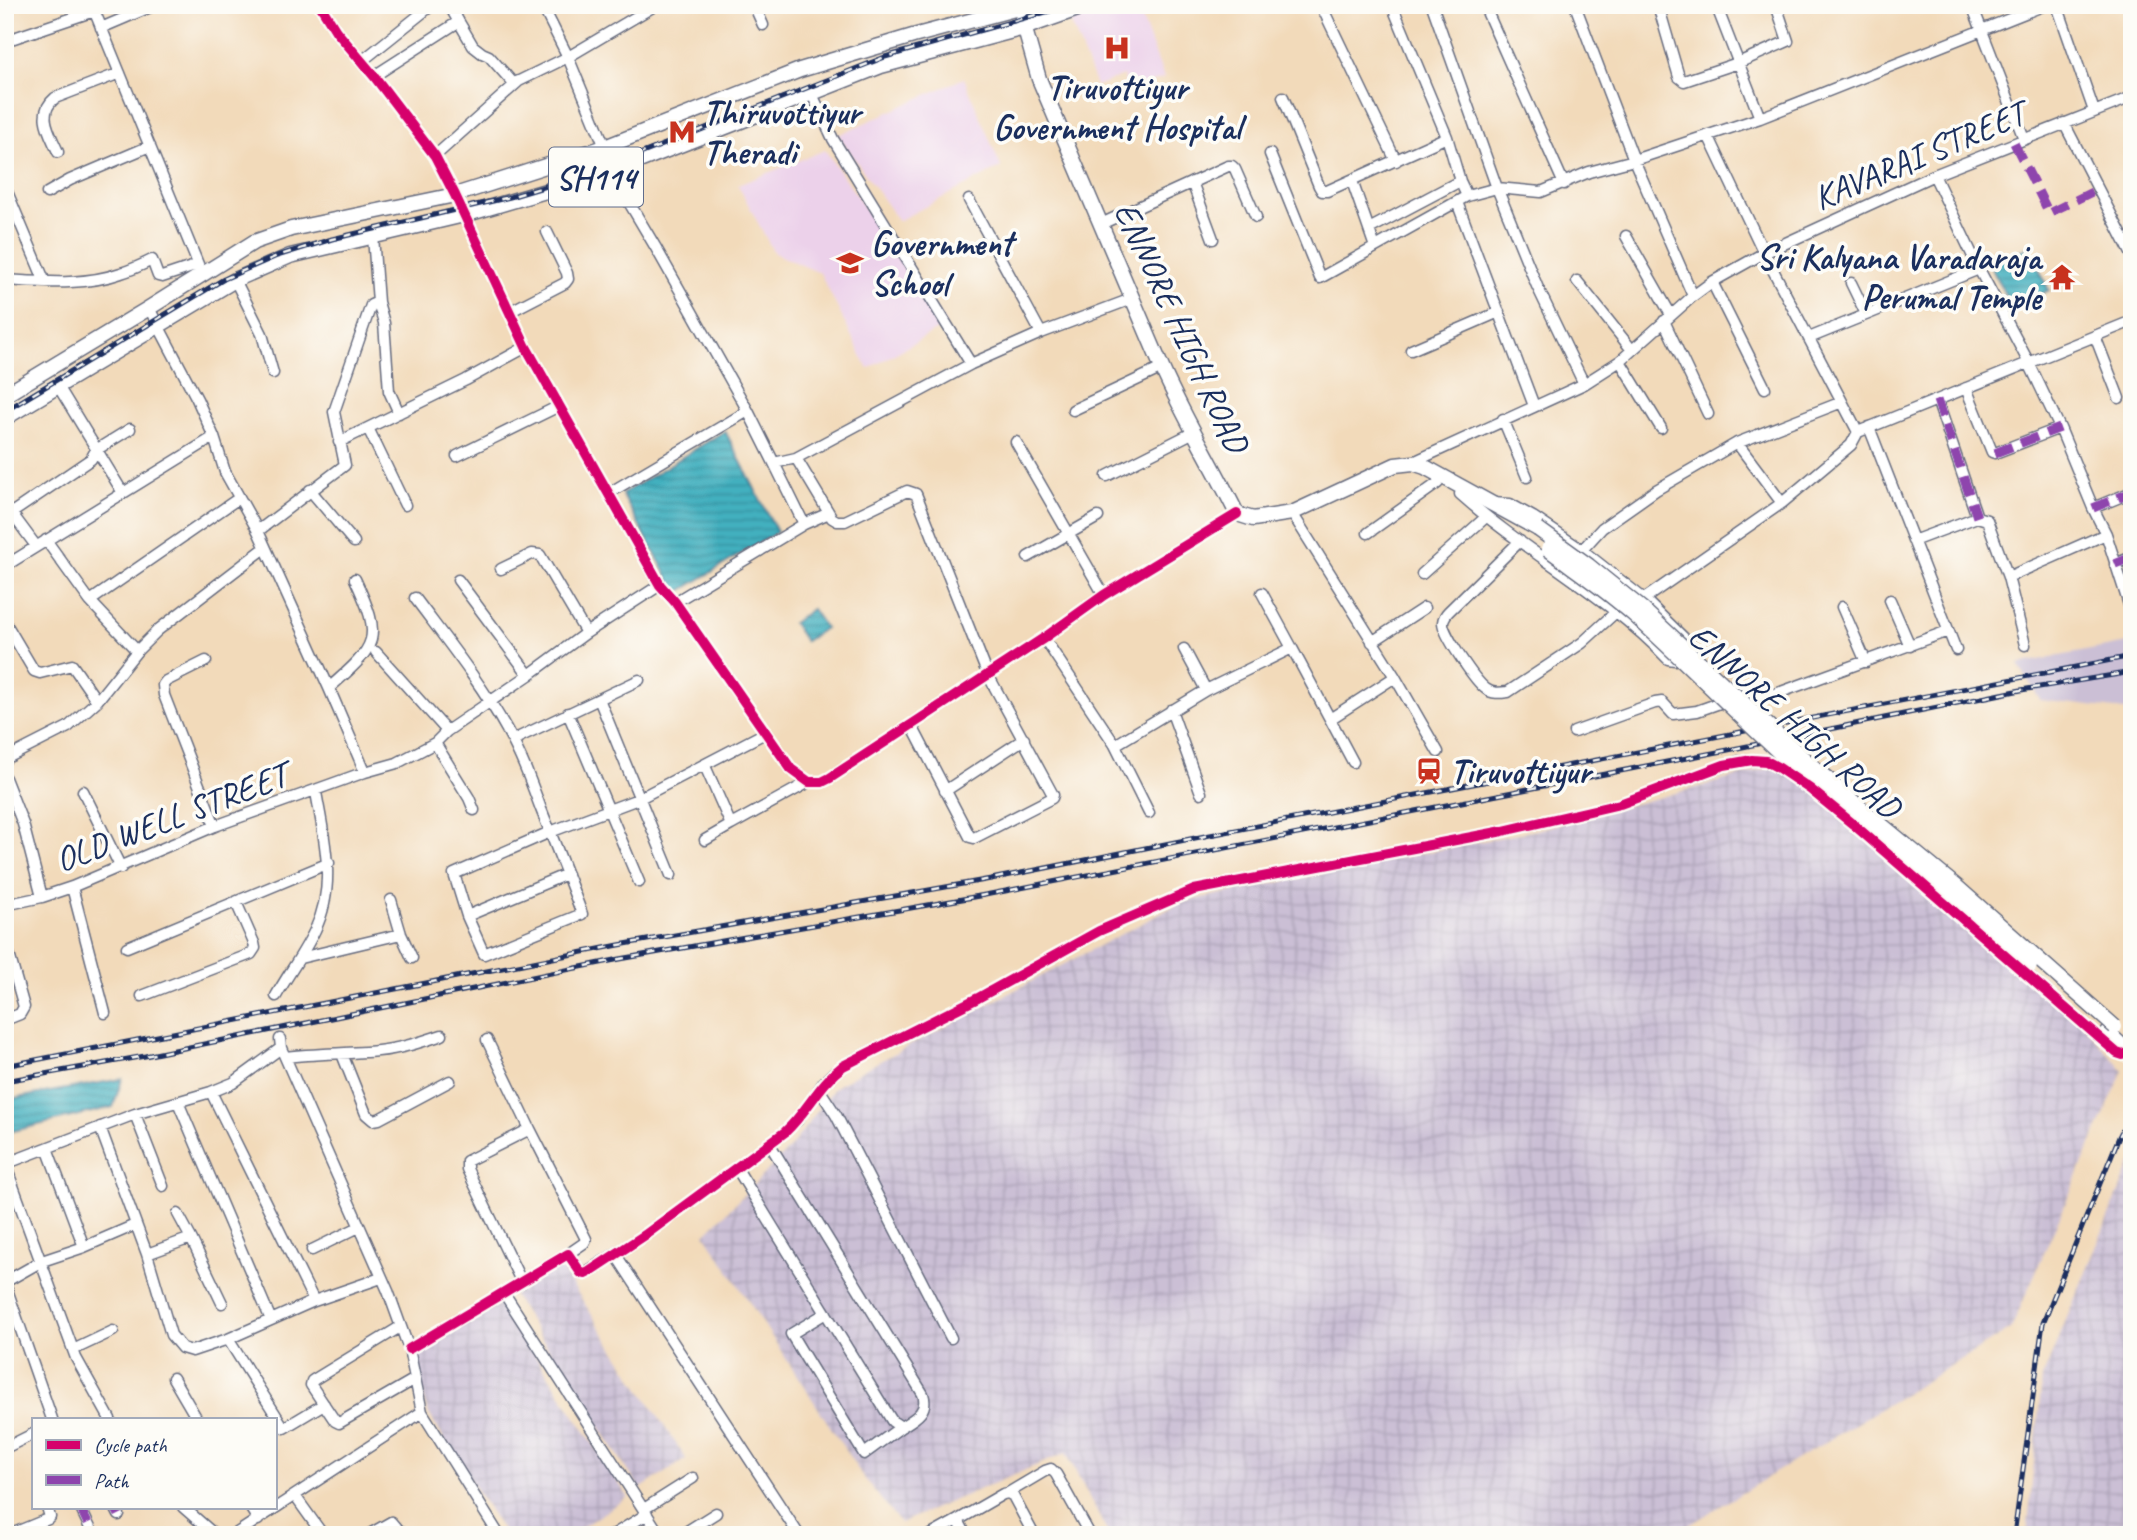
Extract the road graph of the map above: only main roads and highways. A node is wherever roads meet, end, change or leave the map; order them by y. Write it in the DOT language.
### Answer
graph roads {
  1 [pos="1089,5"];
  2 [pos="1022,6"];
  3 [pos="1024,27"];
  4 [pos="5,395"];
  5 [pos="5,418"];
  6 [pos="1403,465"];
  7 [pos="1530,535"];
  8 [pos="2131,1050"];
  1 -- 3 [label="main road, SH114"];
  2 -- 3 [label="main road, ENNORE HIGH ROAD"];
  2 -- 4 [label="main road, SH114"];
  3 -- 5 [label="main road, SH114"];
  3 -- 6 [label="main road, ENNORE HIGH ROAD"];
  6 -- 7 [label="main road, ENNORE HIGH ROAD"];
  6 -- 7 [label="main road, ENNORE HIGH ROAD"];
  7 -- 8 [label="main road, ENNORE HIGH ROAD, bridge"];
}
